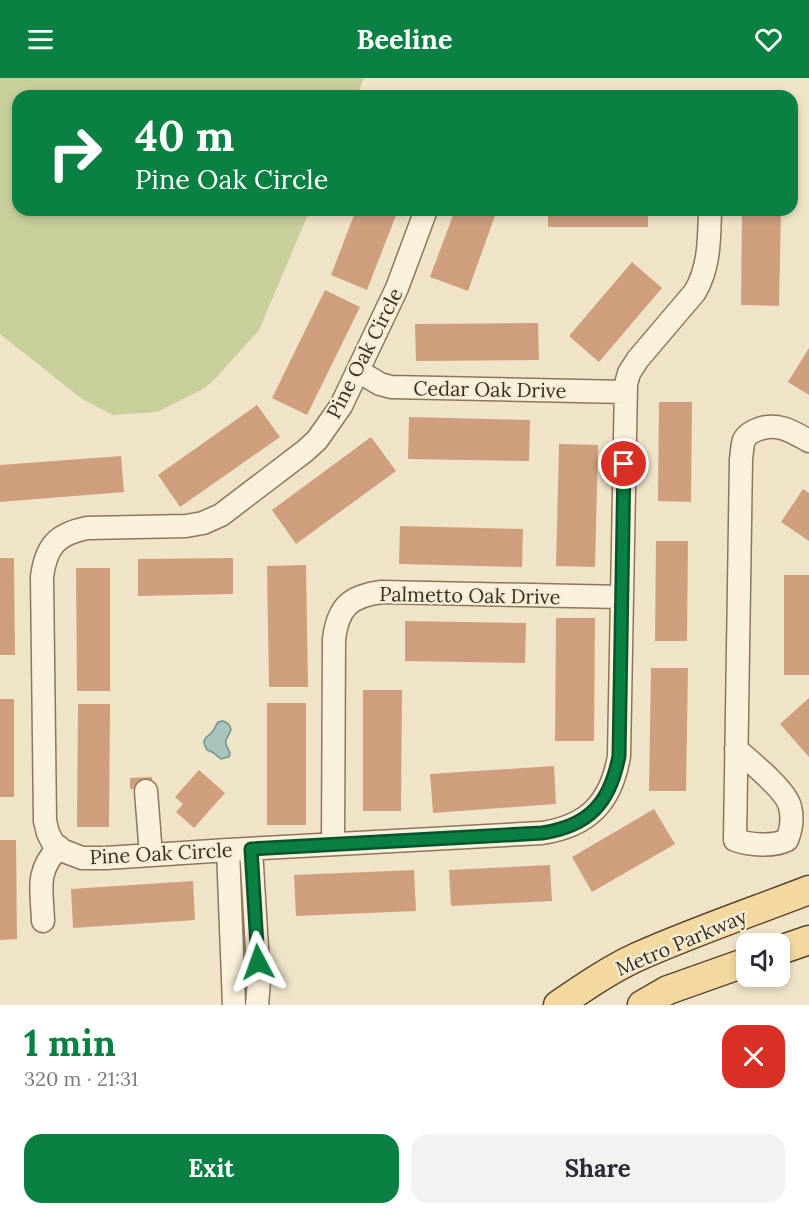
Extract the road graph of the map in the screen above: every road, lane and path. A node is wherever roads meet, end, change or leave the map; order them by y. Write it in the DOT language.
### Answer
graph roads {
  1 [pos="424,216"];
  2 [pos="710,216"];
  3 [pos="358,370"];
  4 [pos="625,392"];
  5 [pos="809,441"];
  6 [pos="622,597"];
  7 [pos="736,748"];
  8 [pos="146,791"];
  9 [pos="333,844"];
  10 [pos="58,847"];
  11 [pos="251,849"];
  12 [pos="228,850"];
  13 [pos="151,855"];
  14 [pos="809,890"];
  15 [pos="254,904"];
  16 [pos="230,906"];
  17 [pos="43,921"];
  18 [pos="809,940"];
  19 [pos="790,947"];
  20 [pos="736,966"];
  21 [pos="234,1004"];
  22 [pos="257,1004"];
  23 [pos="558,1005"];
  24 [pos="642,1005"];
  1 -- 3 [label="street, Pine Oak Circle"];
  2 -- 4 [label="street, Pine Oak Circle"];
  3 -- 4 [label="street, Cedar Oak Drive"];
  3 -- 10 [label="street, Pine Oak Circle"];
  4 -- 6 [label="street, Pine Oak Circle"];
  5 -- 7 [label="street"];
  6 -- 9 [label="street, Pine Oak Circle"];
  6 -- 9 [label="street, Palmetto Oak Drive"];
  8 -- 13 [label="street"];
  9 -- 11 [label="street, Pine Oak Circle"];
  10 -- 13 [label="street, Pine Oak Circle"];
  10 -- 17 [label="street"];
  11 -- 12 [label="street, Pine Oak Circle"];
  11 -- 15 [label="street"];
  12 -- 13 [label="street, Pine Oak Circle"];
  12 -- 16 [label="street"];
  14 -- 23 [label="main road, Metro Parkway"];
  15 -- 16 [label="street"];
  15 -- 22 [label="street"];
  16 -- 21 [label="street"];
  18 -- 19 [label="main road"];
  20 -- 24 [label="main road, Metro Parkway"];
  21 -- 22 [label="street"];
}
